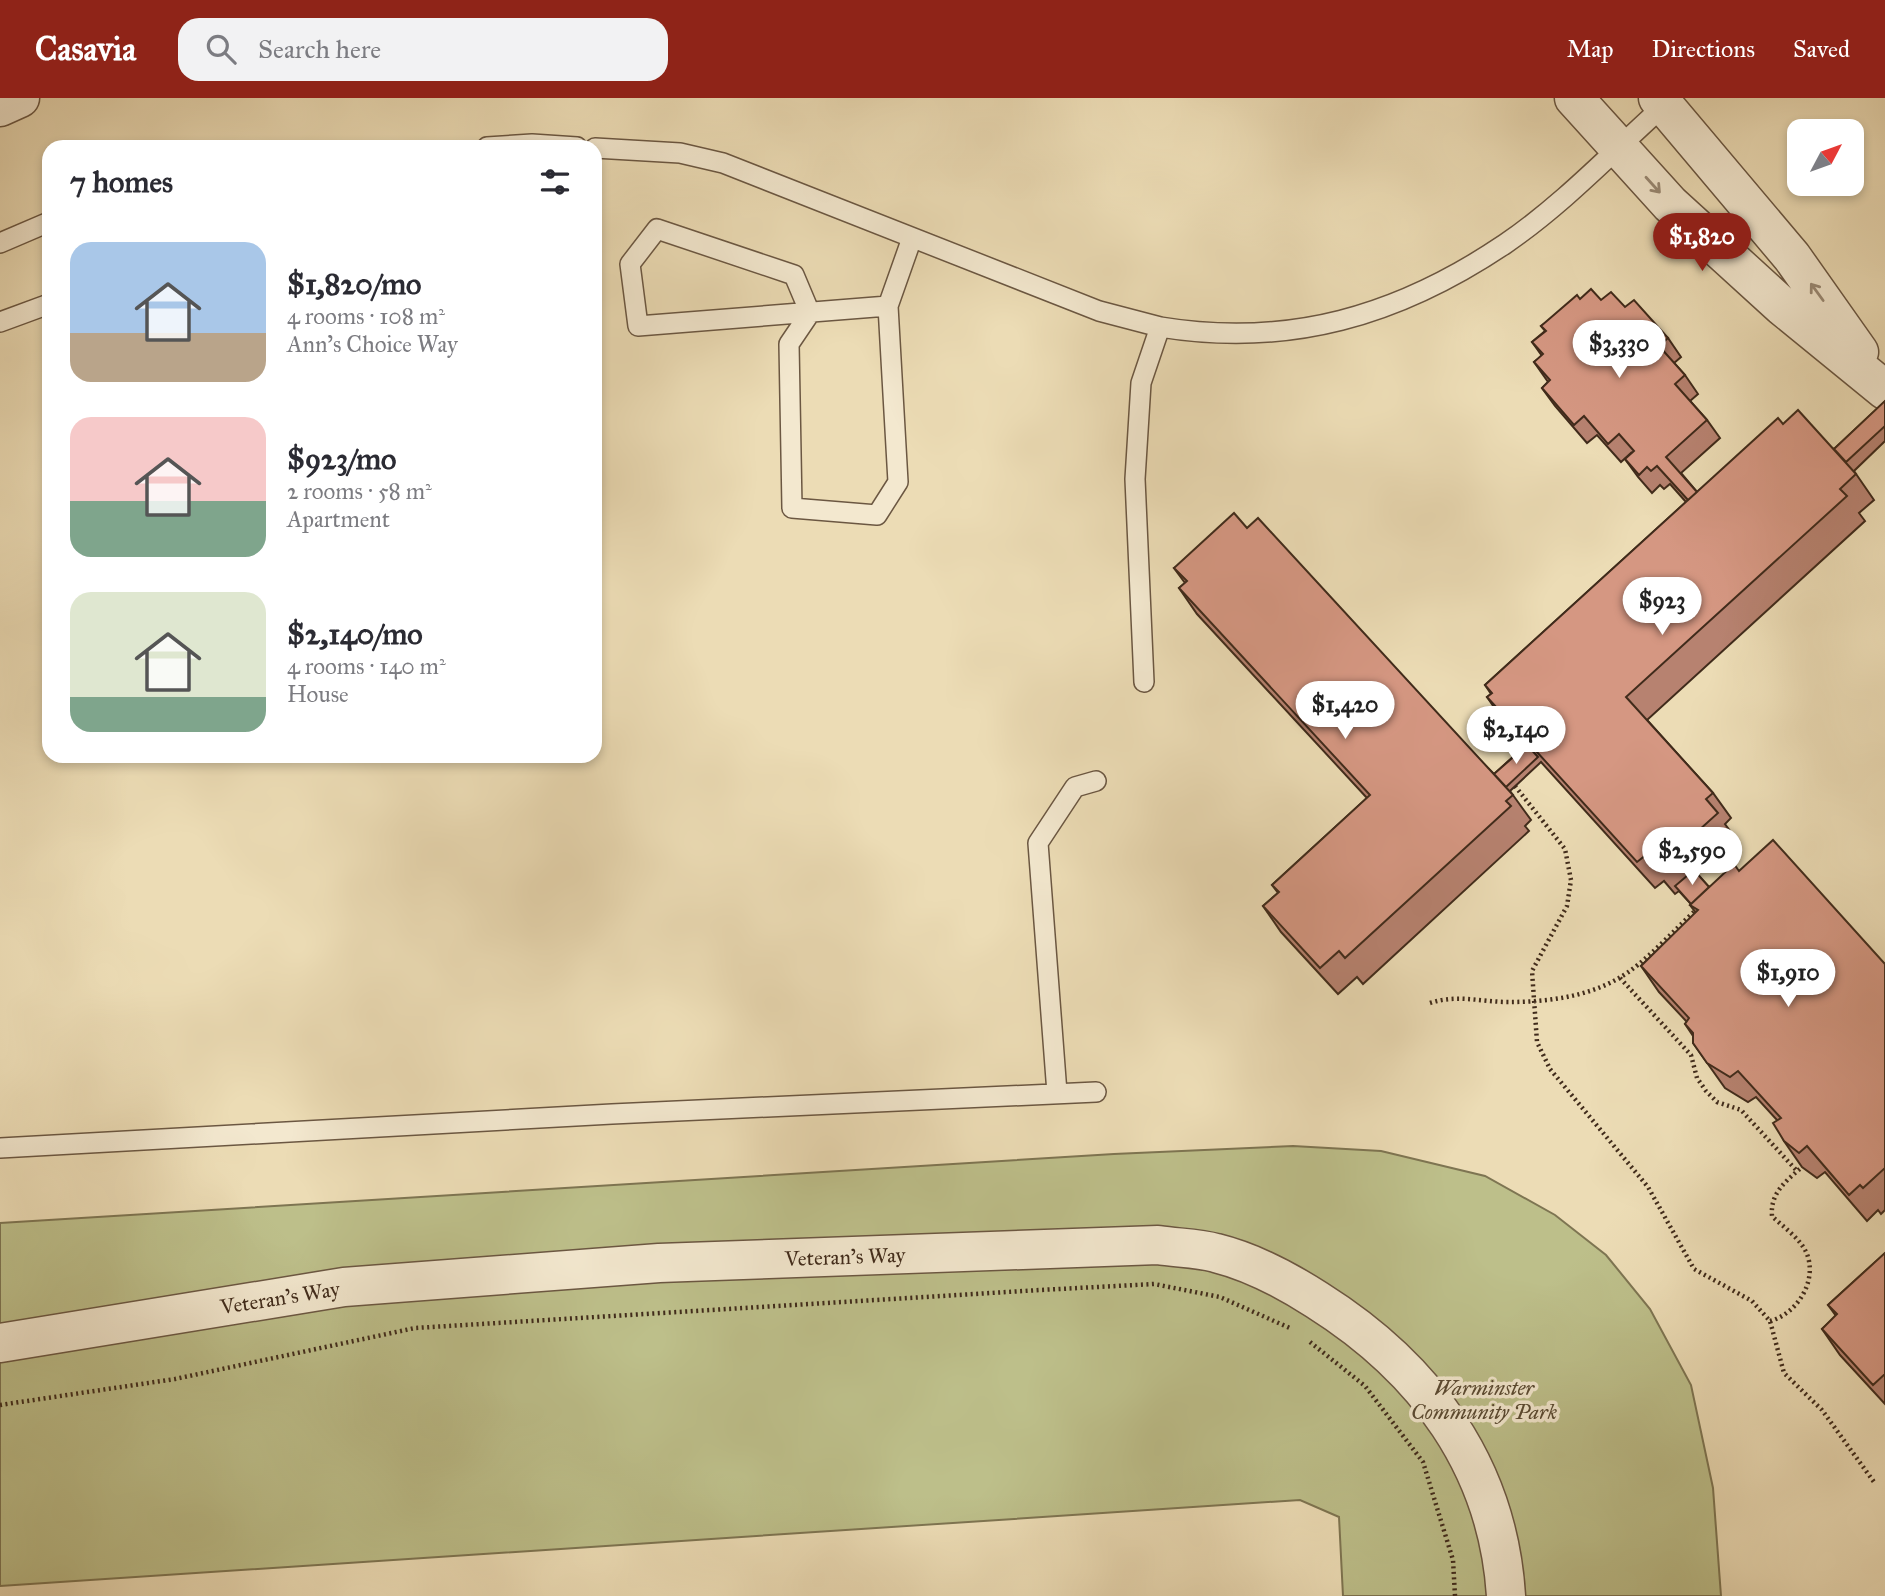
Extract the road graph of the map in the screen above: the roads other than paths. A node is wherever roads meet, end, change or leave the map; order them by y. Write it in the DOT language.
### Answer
graph roads {
  1 [pos="20,98"];
  2 [pos="1574,98"];
  3 [pos="1665,100"];
  4 [pos="0,107"];
  5 [pos="1618,147"];
  6 [pos="602,148"];
  7 [pos="42,225"];
  8 [pos="912,238"];
  9 [pos="0,243"];
  10 [pos="888,306"];
  11 [pos="42,307"];
  12 [pos="810,313"];
  13 [pos="0,322"];
  14 [pos="1160,327"];
  15 [pos="1885,389"];
  16 [pos="1144,682"];
  17 [pos="1096,780"];
  18 [pos="1096,1091"];
  19 [pos="1057,1093"];
  20 [pos="0,1148"];
  21 [pos="0,1343"];
  22 [pos="1506,1596"];
  1 -- 4 [label="street"];
  2 -- 5 [label="street"];
  3 -- 5 [label="lane"];
  15 -- 3 [label="street, one-way"];
  5 -- 14 [label="lane"];
  5 -- 15 [label="street, one-way"];
  6 -- 8 [label="lane"];
  7 -- 9 [label="lane"];
  8 -- 10 [label="lane"];
  8 -- 14 [label="lane"];
  10 -- 12 [label="lane"];
  10 -- 12 [label="lane"];
  11 -- 13 [label="lane"];
  12 -- 12 [label="lane"];
  14 -- 16 [label="lane"];
  17 -- 19 [label="lane"];
  18 -- 19 [label="lane"];
  19 -- 20 [label="lane"];
  21 -- 22 [label="street, Veteran's Way"];
}
